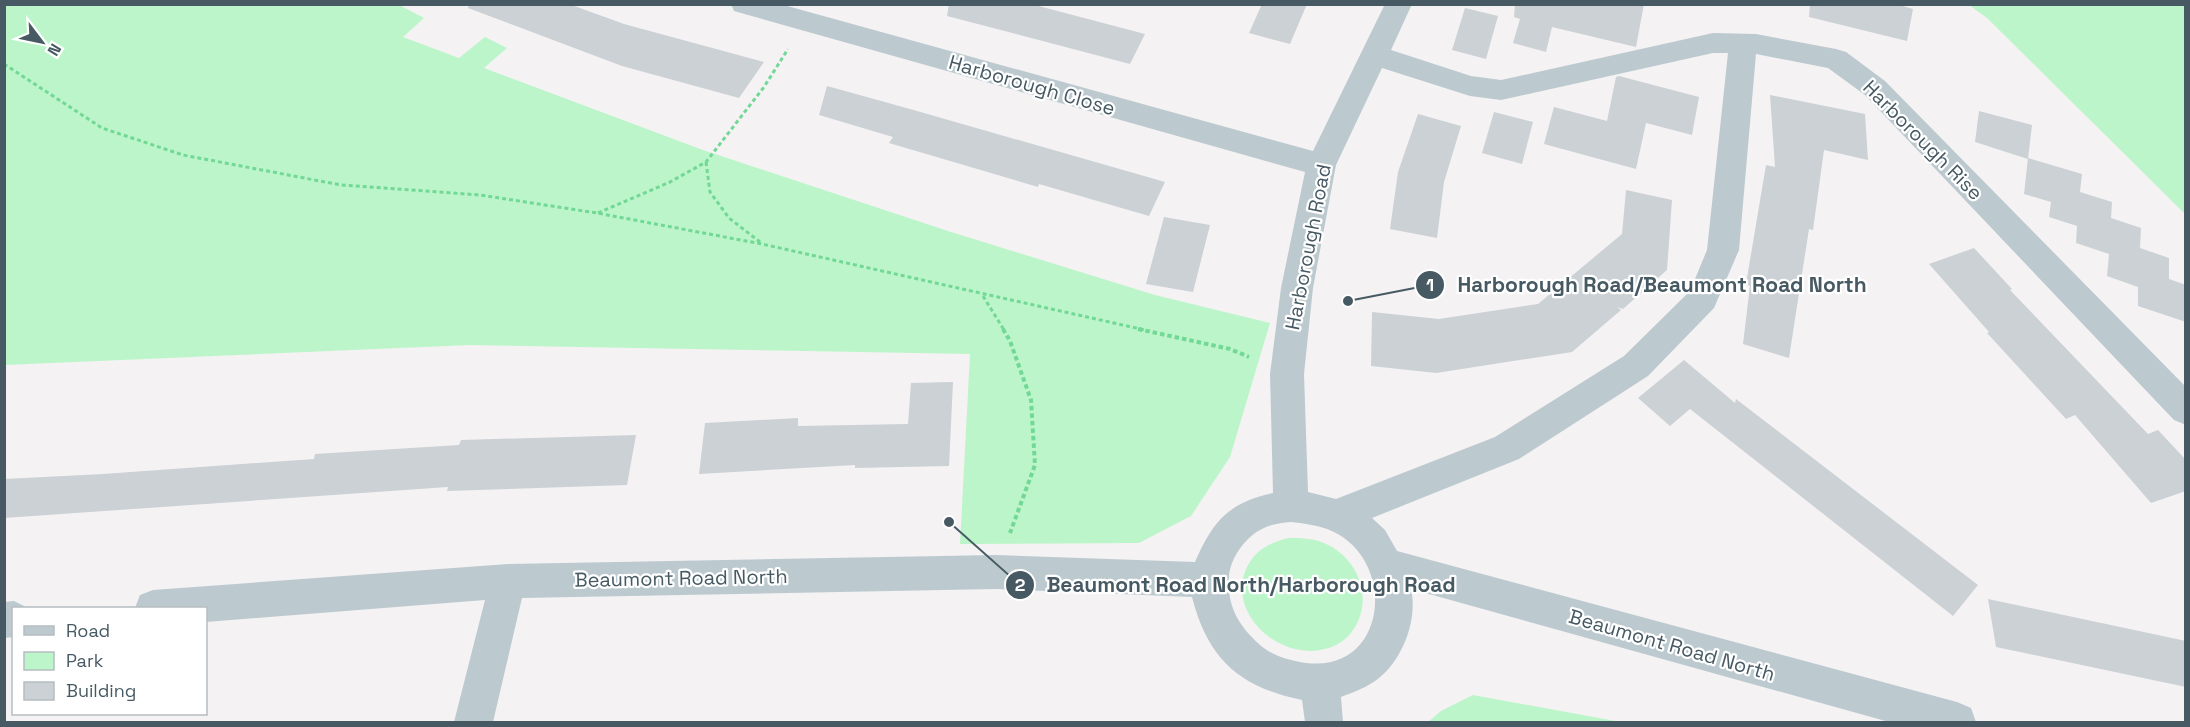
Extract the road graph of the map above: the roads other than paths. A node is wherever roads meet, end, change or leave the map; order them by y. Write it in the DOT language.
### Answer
graph roads {
  1 [pos="744,4"];
  2 [pos="1399,4"];
  3 [pos="1743,44"];
  4 [pos="1374,55"];
  5 [pos="1321,165"];
  6 [pos="2186,410"];
  7 [pos="1291,506"];
  8 [pos="1337,515"];
  9 [pos="1387,565"];
  10 [pos="1210,580"];
  11 [pos="508,581"];
  12 [pos="178,607"];
  13 [pos="1320,683"];
  14 [pos="474,723"];
  15 [pos="1324,723"];
  16 [pos="1957,723"];
  1 -- 5 [label="street, Harborough Close"];
  2 -- 4 [label="street, Harborough Road"];
  3 -- 4 [label="street, Harborough Rise"];
  3 -- 6 [label="street, Harborough Rise"];
  3 -- 8 [label="street"];
  4 -- 5 [label="street, Harborough Road"];
  5 -- 7 [label="street, Harborough Road"];
  7 -- 8 [label="street"];
  7 -- 10 [label="street"];
  8 -- 9 [label="street"];
  9 -- 13 [label="street"];
  9 -- 16 [label="street, Beaumont Road North"];
  10 -- 11 [label="street, Beaumont Road North"];
  10 -- 13 [label="street"];
  11 -- 12 [label="street, Beaumont Road North"];
  11 -- 14 [label="street"];
  13 -- 15 [label="street"];
}
